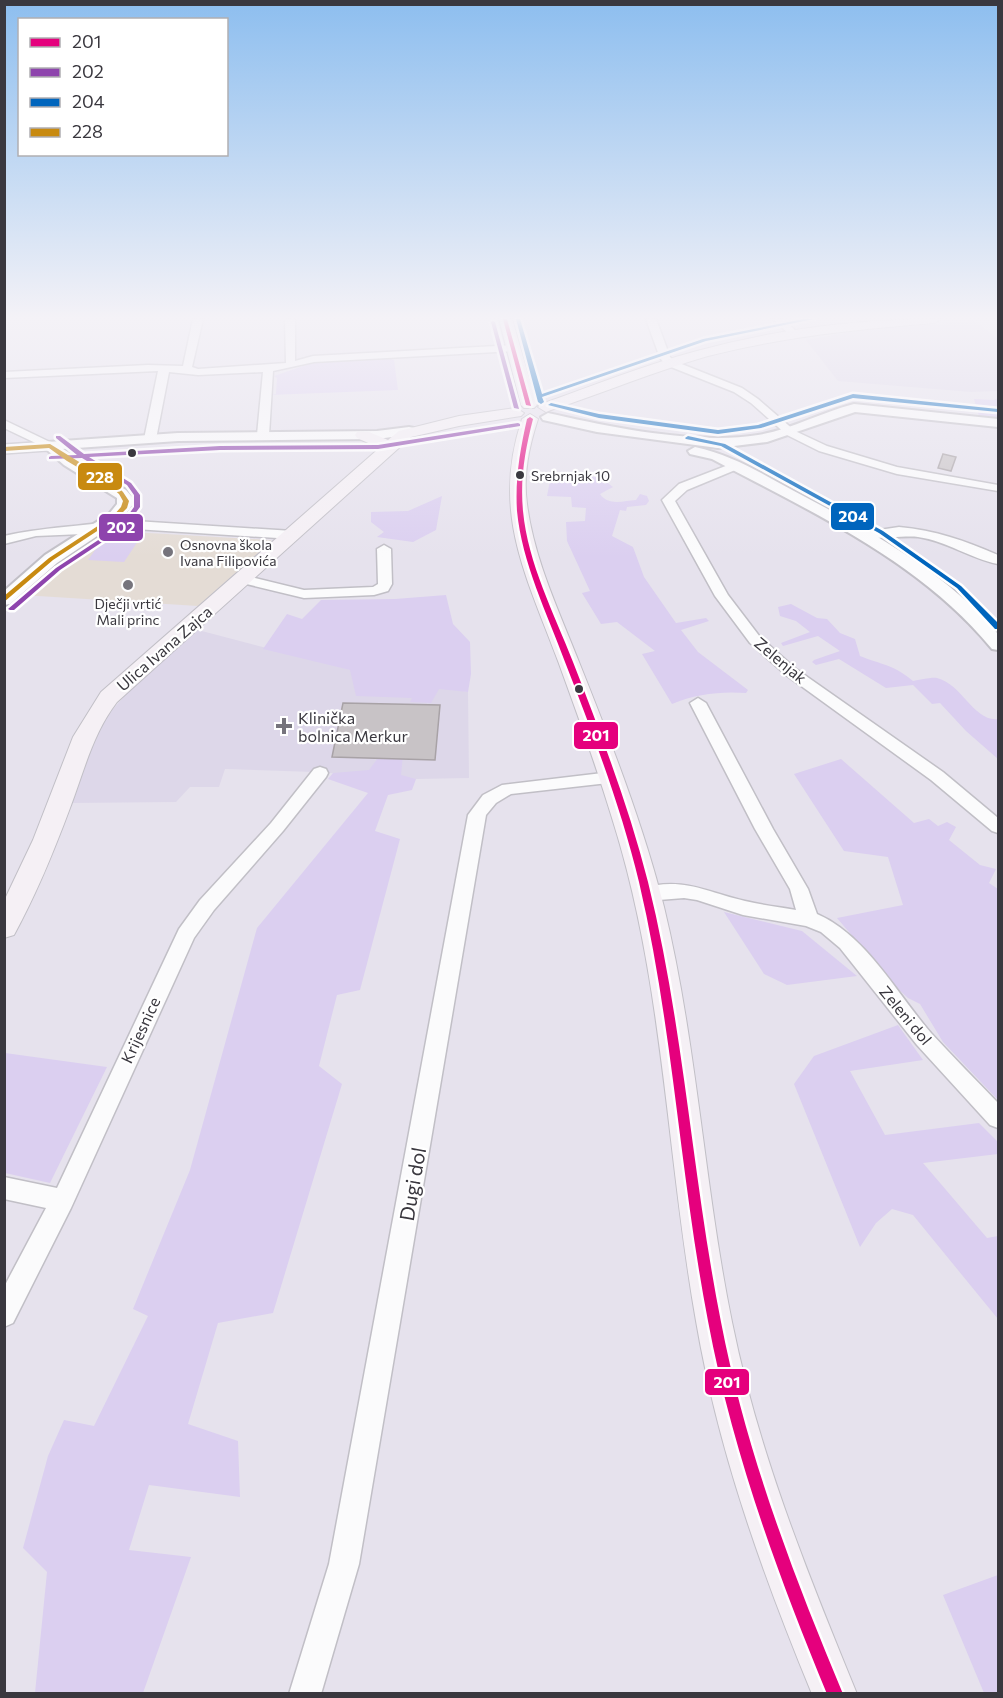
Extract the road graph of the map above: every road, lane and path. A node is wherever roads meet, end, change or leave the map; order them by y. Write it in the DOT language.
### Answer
graph roads {
  1 [pos="158,398"];
  2 [pos="266,398"];
  3 [pos="529,398"];
  4 [pos="572,398"];
  5 [pos="751,398"];
  6 [pos="534,412"];
  7 [pos="4,423"];
  8 [pos="999,423"];
  9 [pos="20,430"];
  10 [pos="410,431"];
  11 [pos="789,432"];
  12 [pos="263,435"];
  13 [pos="363,435"];
  14 [pos="645,436"];
  15 [pos="150,439"];
  16 [pos="93,443"];
  17 [pos="50,446"];
  18 [pos="4,448"];
  19 [pos="383,454"];
  20 [pos="69,462"];
  21 [pos="736,466"];
  22 [pos="999,488"];
  23 [pos="102,526"];
  24 [pos="293,535"];
  25 [pos="864,536"];
  26 [pos="4,540"];
  27 [pos="384,549"];
  28 [pos="999,560"];
  29 [pos="243,579"];
  30 [pos="4,600"];
  31 [pos="999,645"];
  32 [pos="698,703"];
  33 [pos="320,774"];
  34 [pos="611,778"];
  35 [pos="999,827"];
  36 [pos="646,894"];
  37 [pos="809,919"];
  38 [pos="4,928"];
  39 [pos="999,1118"];
  40 [pos="4,1188"];
  41 [pos="63,1200"];
  42 [pos="4,1314"];
  43 [pos="305,1694"];
  44 [pos="835,1694"];
  1 -- 15 [label="street"];
  2 -- 12 [label="street"];
  3 -- 6 [label="main road"];
  4 -- 6 [label="main road"];
  5 -- 11 [label="street"];
  6 -- 10 [label="main road"];
  6 -- 14 [label="street"];
  6 -- 34 [label="main road"];
  7 -- 9 [label="street"];
  8 -- 11 [label="street"];
  9 -- 17 [label="street"];
  9 -- 18 [label="street"];
  10 -- 13 [label="street"];
  10 -- 19 [label="main road, Ulica Ivana Zajca"];
  11 -- 14 [label="street"];
  11 -- 22 [label="street"];
  12 -- 13 [label="street"];
  12 -- 15 [label="street"];
  13 -- 19 [label="main road"];
  14 -- 21 [label="street"];
  15 -- 16 [label="street"];
  16 -- 17 [label="street"];
  16 -- 20 [label="street"];
  17 -- 18 [label="street"];
  17 -- 20 [label="street"];
  19 -- 24 [label="main road, Ulica Ivana Zajca"];
  20 -- 23 [label="street"];
  21 -- 25 [label="street"];
  21 -- 35 [label="street, Zelenjak"];
  23 -- 24 [label="street"];
  23 -- 26 [label="street"];
  23 -- 30 [label="street"];
  24 -- 29 [label="main road, Ulica Ivana Zajca"];
  25 -- 28 [label="street"];
  25 -- 31 [label="street"];
  27 -- 29 [label="street"];
  29 -- 38 [label="main road, Ulica Ivana Zajca"];
  32 -- 37 [label="street"];
  33 -- 41 [label="street, Krijesnice"];
  34 -- 36 [label="main road"];
  34 -- 43 [label="street, Dugi dol"];
  36 -- 37 [label="street, Zeleni dol"];
  36 -- 44 [label="main road"];
  37 -- 39 [label="street, Zeleni dol"];
  40 -- 41 [label="street"];
  41 -- 42 [label="street, Krijesnice"];
}
